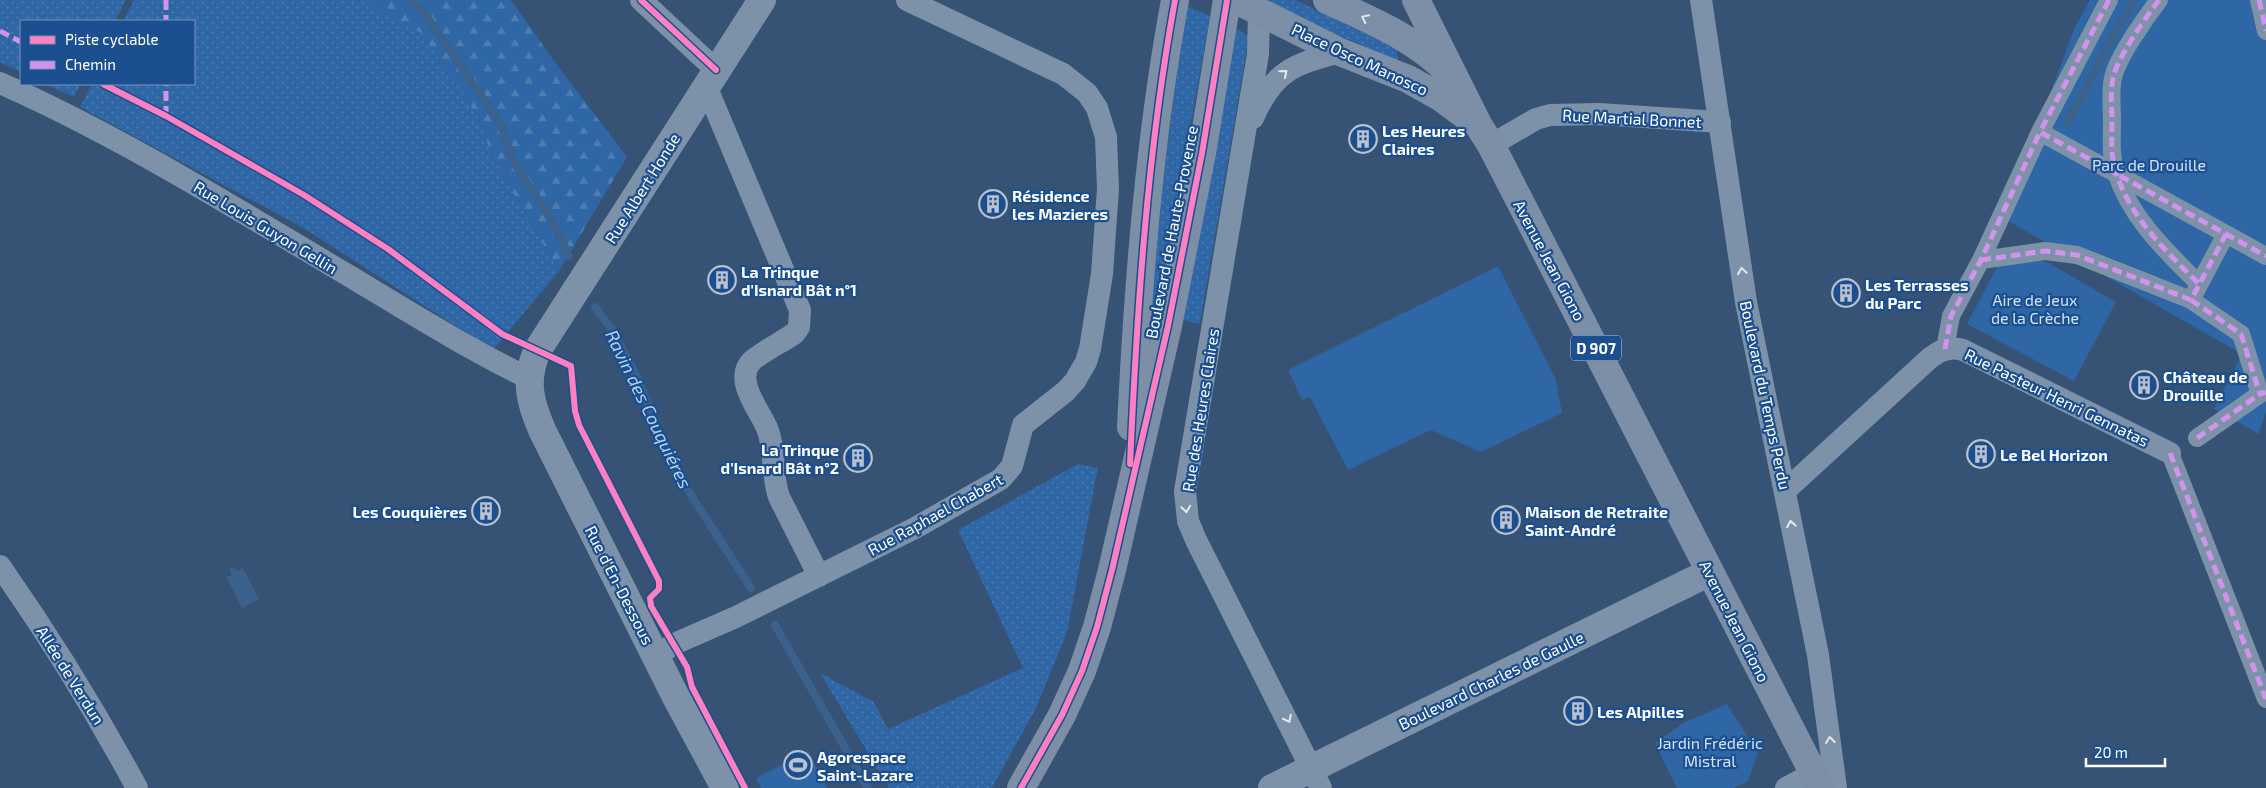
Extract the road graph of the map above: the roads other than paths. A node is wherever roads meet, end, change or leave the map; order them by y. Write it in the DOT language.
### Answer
graph roads {
  1 [pos="641,0"];
  2 [pos="762,0"];
  3 [pos="907,0"];
  4 [pos="1155,0"];
  5 [pos="1175,0"];
  6 [pos="1227,0"];
  7 [pos="1327,0"];
  8 [pos="1416,0"];
  9 [pos="1701,0"];
  10 [pos="2109,0"];
  11 [pos="2159,0"];
  12 [pos="2259,0"];
  13 [pos="1247,6"];
  14 [pos="2266,31"];
  15 [pos="1433,45"];
  16 [pos="1166,49"];
  17 [pos="1340,52"];
  18 [pos="711,78"];
  19 [pos="1408,79"];
  20 [pos="1457,82"];
  21 [pos="0,83"];
  22 [pos="1720,122"];
  23 [pos="2040,132"];
  24 [pos="1485,135"];
  25 [pos="1242,144"];
  26 [pos="2116,172"];
  27 [pos="2226,234"];
  28 [pos="2266,256"];
  29 [pos="1982,260"];
  30 [pos="2199,284"];
  31 [pos="2191,300"];
  32 [pos="1945,350"];
  33 [pos="528,378"];
  34 [pos="2263,393"];
  35 [pos="2198,438"];
  36 [pos="2170,453"];
  37 [pos="1786,490"];
  38 [pos="1128,496"];
  39 [pos="0,566"];
  40 [pos="1710,572"];
  41 [pos="819,576"];
  42 [pos="656,656"];
  43 [pos="2266,699"];
  44 [pos="1316,778"];
  45 [pos="1817,781"];
  46 [pos="137,788"];
  47 [pos="725,788"];
  48 [pos="1021,788"];
  49 [pos="1272,788"];
  50 [pos="1786,788"];
  51 [pos="1836,788"];
  1 -- 18 [label="street"];
  2 -- 18 [label="street, Rue Albert Honde"];
  3 -- 41 [label="street, Rue Raphael Chabert"];
  4 -- 16 [label="main road"];
  5 -- 16 [label="main road, Boulevard de Haute-Provence"];
  6 -- 38 [label="main road, Boulevard de Haute-Provence"];
  15 -- 7 [label="main road, Place Osco Manosco / D 907, one-way"];
  8 -- 15 [label="main road, D 907"];
  9 -- 22 [label="street, Boulevard du Temps Perdu"];
  10 -- 23 [label="street"];
  11 -- 26 [label="street"];
  12 -- 14 [label="street"];
  13 -- 17 [label="main road, Place Osco Manosco / D 907"];
  13 -- 25 [label="street, Rue des Heures Claires"];
  15 -- 19 [label="main road"];
  15 -- 20 [label="main road, Place Osco Manosco / D 907"];
  16 -- 38 [label="main road, Boulevard de Haute-Provence"];
  17 -- 19 [label="main road, Place Osco Manosco / D 907"];
  25 -- 17 [label="street, Rue des Heures Claires, one-way"];
  18 -- 33 [label="street, Rue Albert Honde"];
  18 -- 41 [label="street"];
  19 -- 24 [label="main road, Place Osco Manosco / D 907"];
  20 -- 24 [label="main road, Avenue Jean Giono / D 907"];
  21 -- 33 [label="street, Rue Louis Guyon Gellin"];
  22 -- 24 [label="street, Rue Martial Bonnet"];
  37 -- 22 [label="street, Boulevard du Temps Perdu, one-way"];
  23 -- 26 [label="street"];
  23 -- 29 [label="street"];
  24 -- 40 [label="main road, Avenue Jean Giono / D 907"];
  25 -- 44 [label="street, Rue des Heures Claires, one-way"];
  26 -- 27 [label="street"];
  26 -- 30 [label="street"];
  27 -- 28 [label="street"];
  27 -- 30 [label="street"];
  29 -- 31 [label="street"];
  29 -- 32 [label="street"];
  30 -- 31 [label="street"];
  31 -- 34 [label="street"];
  32 -- 36 [label="street, Rue Pasteur Henri Gennatas"];
  32 -- 37 [label="street, Rue Pasteur Henri Gennatas"];
  33 -- 42 [label="street, Rue d'En-Dessous"];
  34 -- 35 [label="street"];
  36 -- 43 [label="street"];
  51 -- 37 [label="street, Boulevard du Temps Perdu, one-way"];
  38 -- 48 [label="main road, Boulevard de Haute-Provence"];
  39 -- 46 [label="street, Allée de Verdun"];
  40 -- 44 [label="street, Boulevard Charles de Gaulle"];
  40 -- 45 [label="main road, Avenue Jean Giono / D 907"];
  41 -- 42 [label="street, Rue Raphael Chabert"];
  42 -- 47 [label="street, Rue d'En-Dessous"];
  44 -- 49 [label="street, Boulevard Charles de Gaulle"];
  45 -- 50 [label="street"];
}
